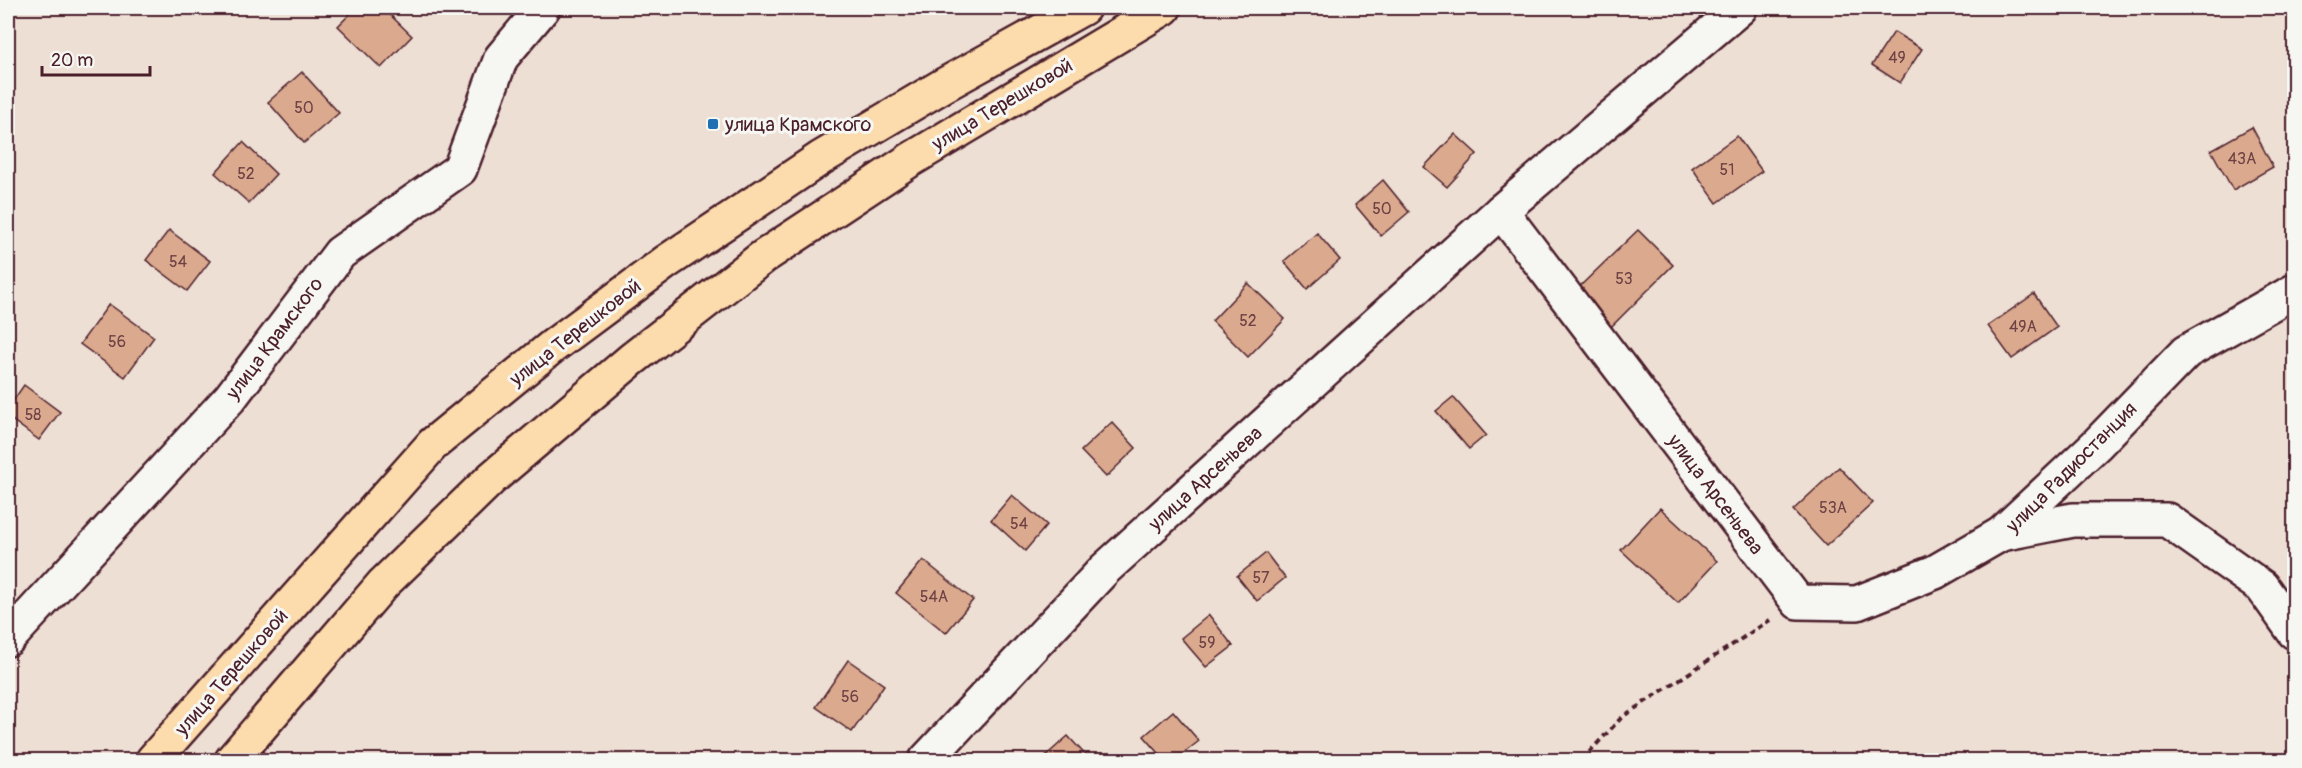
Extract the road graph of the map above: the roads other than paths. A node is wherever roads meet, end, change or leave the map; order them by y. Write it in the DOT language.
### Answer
graph roads {
  1 [pos="543,8"];
  2 [pos="1083,8"];
  3 [pos="1164,8"];
  4 [pos="1740,8"];
  5 [pos="1501,211"];
  6 [pos="2295,291"];
  7 [pos="2001,534"];
  8 [pos="2295,632"];
  9 [pos="8,639"];
  10 [pos="153,760"];
  11 [pos="232,760"];
  12 [pos="926,760"];
  1 -- 9 [label="street, улица Крамского"];
  2 -- 10 [label="main road, улица Терешковой"];
  3 -- 11 [label="main road, улица Терешковой"];
  4 -- 5 [label="street, улица Арсеньева"];
  5 -- 7 [label="street, улица Арсеньева"];
  5 -- 12 [label="street, улица Арсеньева"];
  6 -- 7 [label="street, улица Радиостанция"];
  7 -- 8 [label="street, улица Радиостанция"];
}
